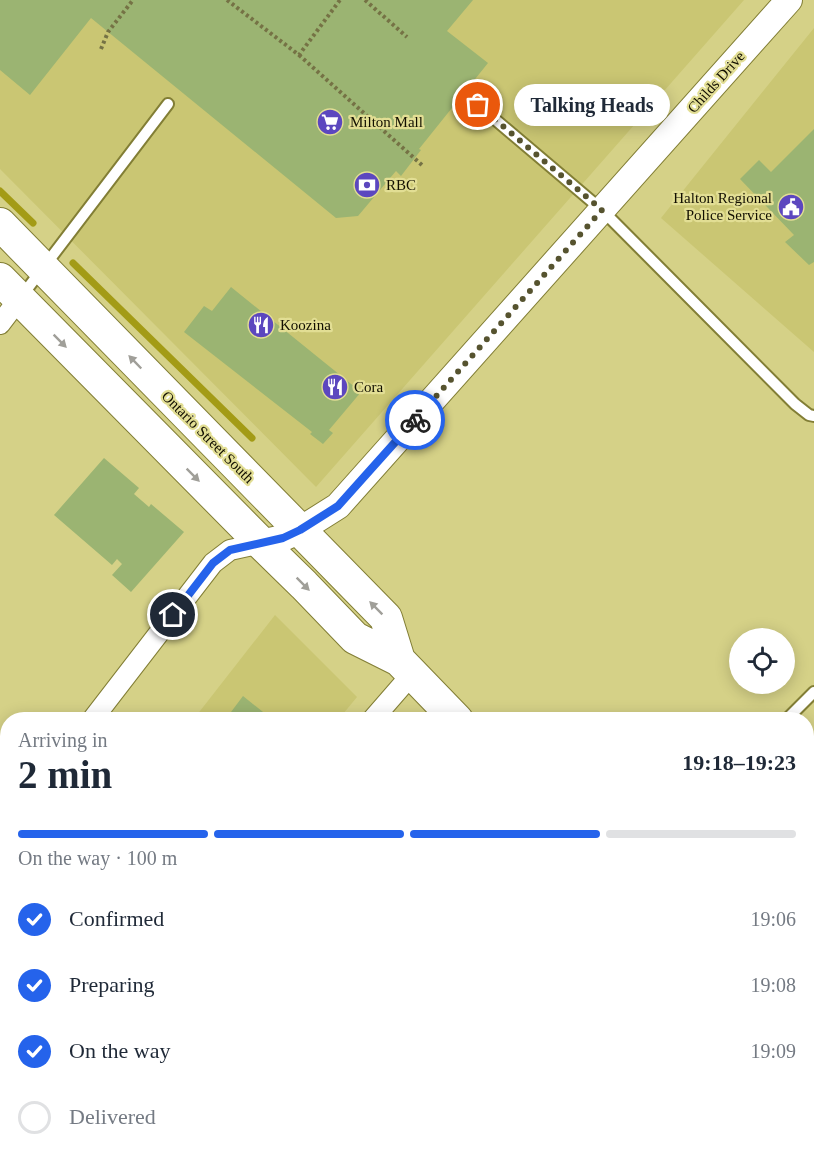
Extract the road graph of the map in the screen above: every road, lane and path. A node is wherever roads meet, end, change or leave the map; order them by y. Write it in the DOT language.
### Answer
graph roads {
  1 [pos="133,0"];
  2 [pos="227,0"];
  3 [pos="340,0"];
  4 [pos="365,0"];
  5 [pos="789,0"];
  6 [pos="407,37"];
  7 [pos="101,48"];
  8 [pos="299,55"];
  9 [pos="168,104"];
  10 [pos="478,105"];
  11 [pos="424,167"];
  12 [pos="602,210"];
  13 [pos="0,224"];
  14 [pos="43,268"];
  15 [pos="10,289"];
  16 [pos="0,324"];
  17 [pos="814,416"];
  18 [pos="300,530"];
  19 [pos="261,543"];
  20 [pos="406,667"];
  21 [pos="814,692"];
  22 [pos="98,712"];
  23 [pos="377,712"];
  24 [pos="449,712"];
  25 [pos="794,712"];
  1 -- 7 [label="path"];
  2 -- 8 [label="path"];
  3 -- 8 [label="path"];
  4 -- 6 [label="path"];
  5 -- 12 [label="street, Childs Drive"];
  8 -- 11 [label="path"];
  9 -- 14 [label="lane"];
  10 -- 12 [label="lane"];
  12 -- 17 [label="lane"];
  12 -- 18 [label="street, Childs Drive"];
  13 -- 14 [label="main road, Ontario Street South"];
  14 -- 15 [label="lane"];
  18 -- 14 [label="main road, Ontario Street South, one-way"];
  15 -- 16 [label="street"];
  15 -- 19 [label="main road, Ontario Street South, one-way"];
  18 -- 19 [label="street, Childs Drive"];
  20 -- 18 [label="main road, Ontario Street South, one-way"];
  19 -- 20 [label="main road, Ontario Street South, one-way"];
  19 -- 22 [label="street"];
  20 -- 23 [label="street"];
  20 -- 24 [label="main road, Ontario Street South"];
  21 -- 25 [label="lane"];
}
